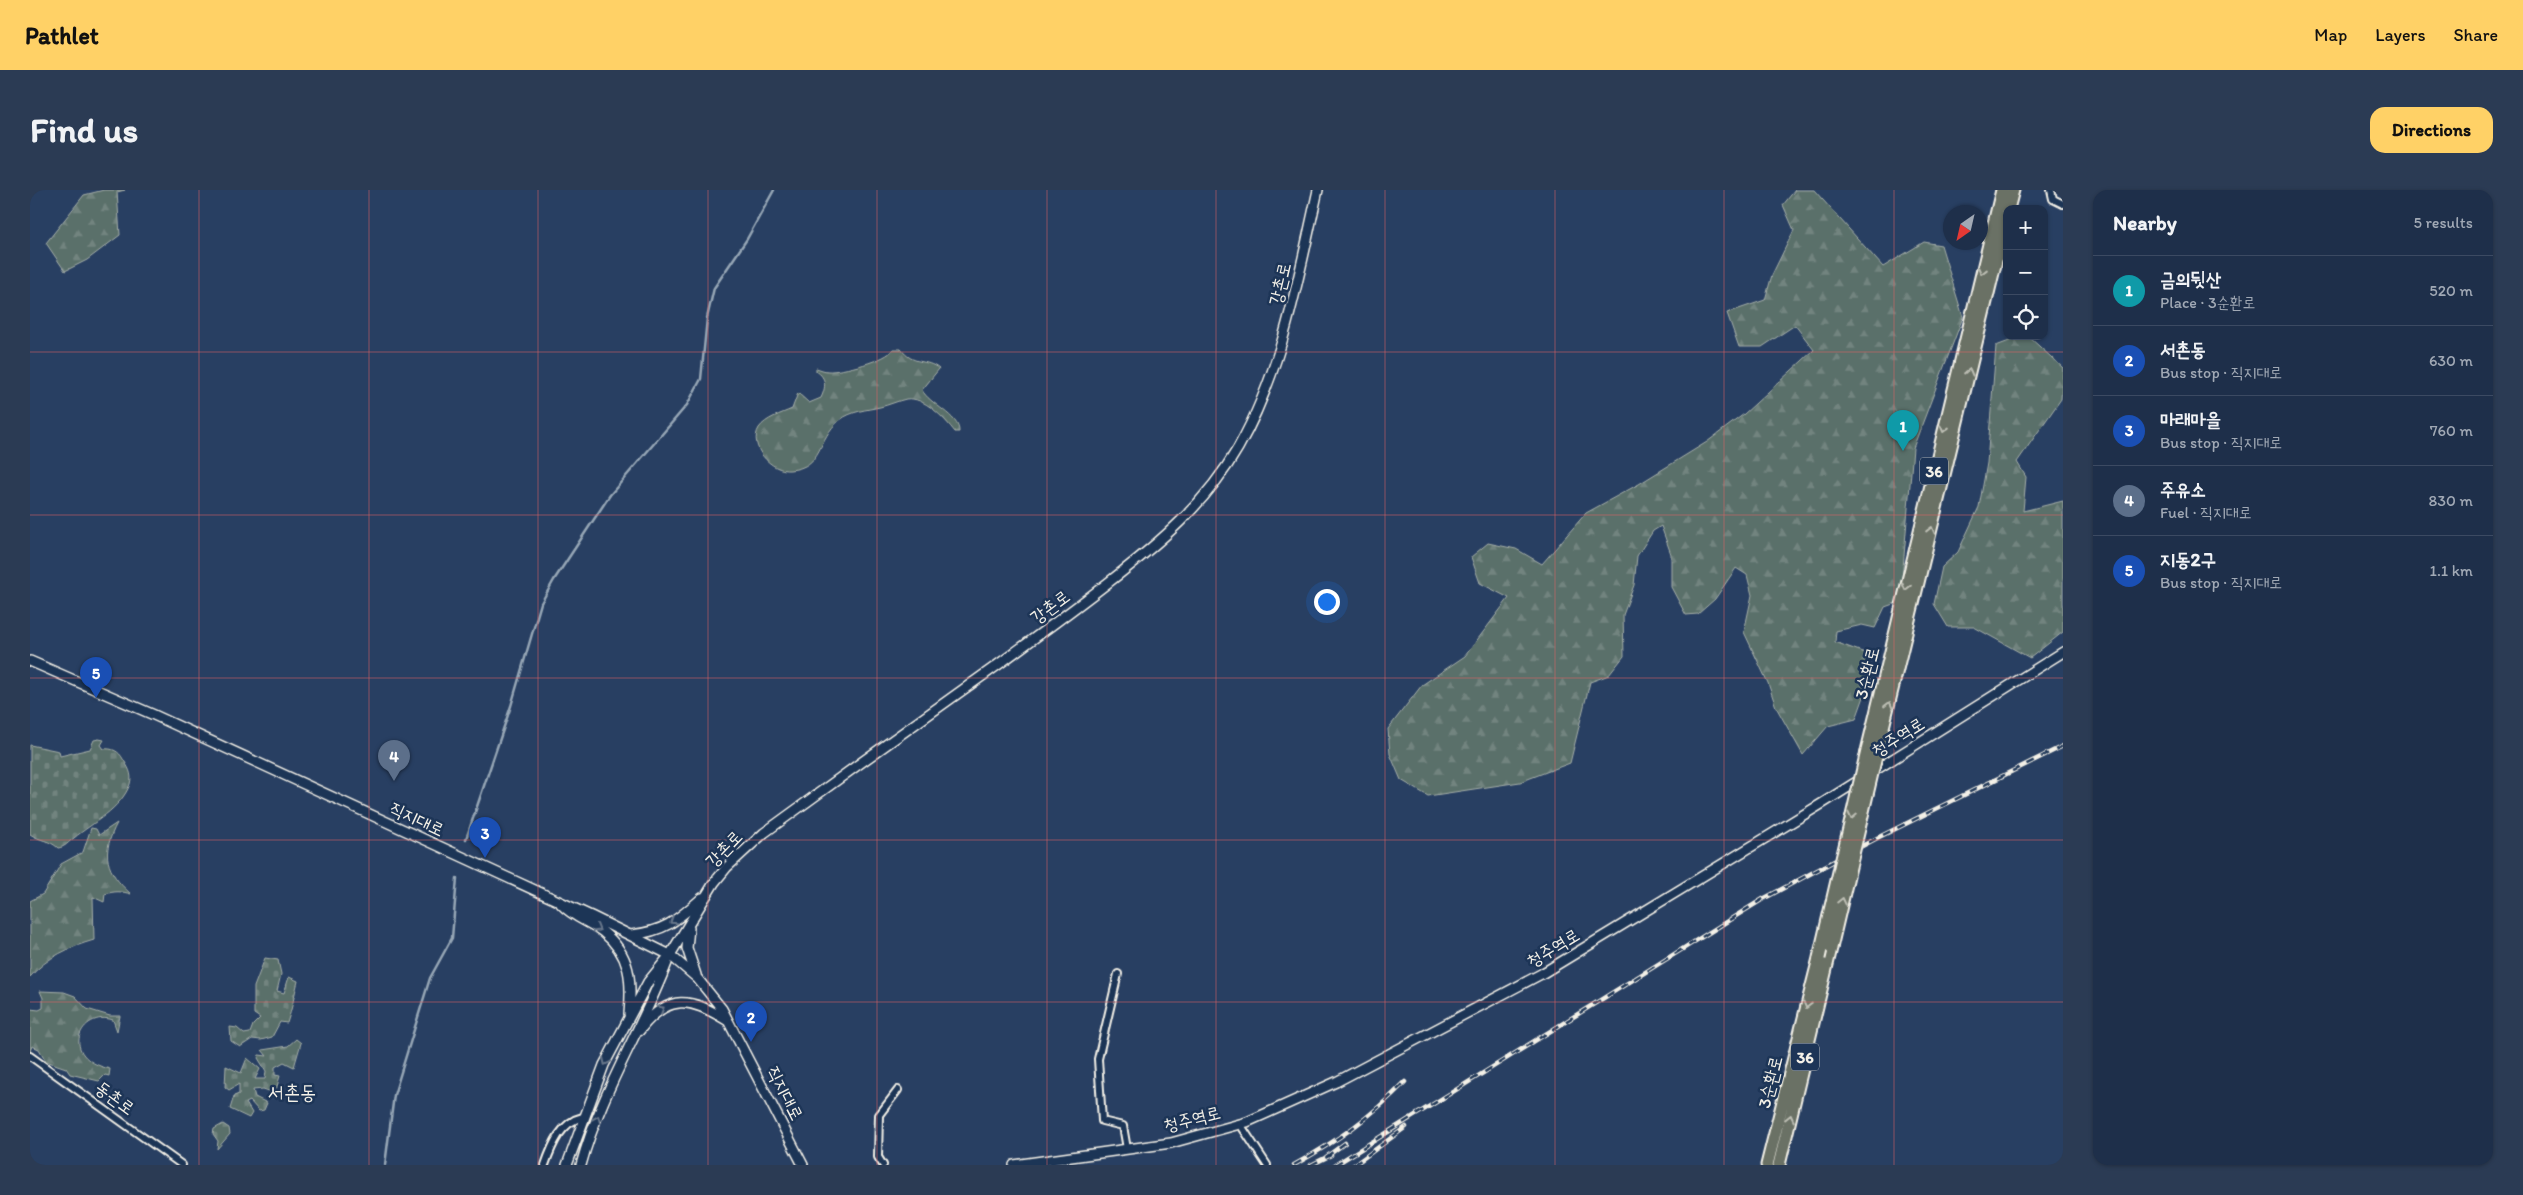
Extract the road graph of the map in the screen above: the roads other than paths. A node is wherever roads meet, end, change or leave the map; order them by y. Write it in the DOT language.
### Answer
graph roads {
  1 [pos="1318,190"];
  2 [pos="2002,190"];
  3 [pos="2013,190"];
  4 [pos="2051,190"];
  5 [pos="2063,204"];
  6 [pos="2009,205"];
  7 [pos="2003,231"];
  8 [pos="2063,652"];
  9 [pos="30,661"];
  10 [pos="1872,752"];
  11 [pos="708,893"];
  12 [pos="558,901"];
  13 [pos="690,923"];
  14 [pos="630,935"];
  15 [pos="670,955"];
  16 [pos="1118,974"];
  17 [pos="697,978"];
  18 [pos="629,1019"];
  19 [pos="730,1023"];
  20 [pos="629,1045"];
  21 [pos="30,1056"];
  22 [pos="898,1090"];
  23 [pos="583,1118"];
  24 [pos="1240,1124"];
  25 [pos="1126,1149"];
  26 [pos="182,1165"];
  27 [pos="545,1165"];
  28 [pos="567,1165"];
  29 [pos="581,1165"];
  30 [pos="803,1165"];
  31 [pos="882,1165"];
  32 [pos="1014,1165"];
  33 [pos="1267,1165"];
  34 [pos="1768,1165"];
  35 [pos="1779,1165"];
  1 -- 11 [label="main road, 강촌로"];
  2 -- 10 [label="highway, 3순환로 / 36, one-way"];
  3 -- 6 [label="highway"];
  4 -- 5 [label="street"];
  10 -- 7 [label="highway, 3순환로 / 36, one-way"];
  8 -- 24 [label="main road, 청주역로"];
  9 -- 12 [label="main road, 직지대로"];
  10 -- 34 [label="highway, 3순환로 / 36, one-way, bridge"];
  35 -- 10 [label="highway, 3순환로 / 36, one-way, bridge"];
  11 -- 13 [label="main road, 강촌로"];
  11 -- 14 [label="main road, one-way"];
  12 -- 14 [label="main road, 직지대로"];
  12 -- 18 [label="main road, one-way"];
  13 -- 15 [label="main road, 강촌로"];
  13 -- 17 [label="main road"];
  14 -- 15 [label="main road, 직지대로"];
  15 -- 17 [label="main road, 직지대로"];
  15 -- 18 [label="main road"];
  15 -- 20 [label="main road"];
  16 -- 25 [label="street"];
  17 -- 19 [label="main road, 직지대로"];
  18 -- 23 [label="main road, one-way"];
  20 -- 19 [label="main road, one-way"];
  19 -- 30 [label="main road, 직지대로"];
  29 -- 20 [label="main road, one-way"];
  21 -- 26 [label="street, 동촌로"];
  22 -- 31 [label="street"];
  23 -- 27 [label="street"];
  23 -- 28 [label="main road"];
  24 -- 25 [label="main road, 청주역로"];
  24 -- 33 [label="street"];
  25 -- 32 [label="main road, 청주역로"];
}
